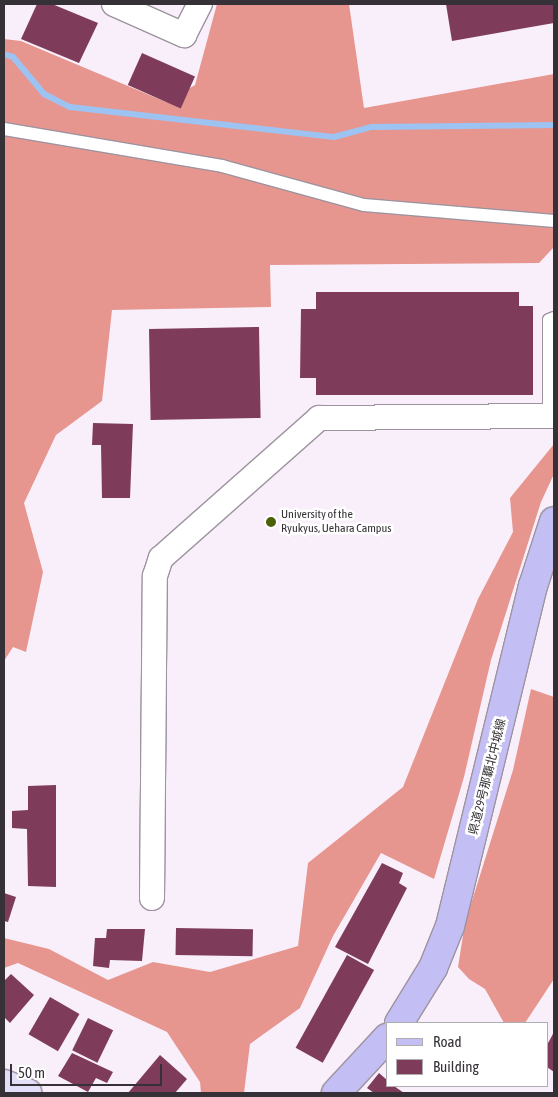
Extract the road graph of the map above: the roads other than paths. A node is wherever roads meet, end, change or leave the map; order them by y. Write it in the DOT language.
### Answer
graph roads {
  1 [pos="114,4"];
  2 [pos="200,4"];
  3 [pos="4,129"];
  4 [pos="554,221"];
  5 [pos="554,318"];
  6 [pos="552,416"];
  7 [pos="554,521"];
  8 [pos="152,898"];
  9 [pos="400,1022"];
  10 [pos="386,1039"];
  11 [pos="4,1084"];
  12 [pos="27,1093"];
  13 [pos="336,1093"];
  1 -- 2 [label="street"];
  3 -- 4 [label="lane"];
  5 -- 6 [label="lane"];
  6 -- 8 [label="street"];
  7 -- 9 [label="main road, 県道29号那覇北中城線"];
  10 -- 13 [label="main road"];
  11 -- 12 [label="main road"];
}
